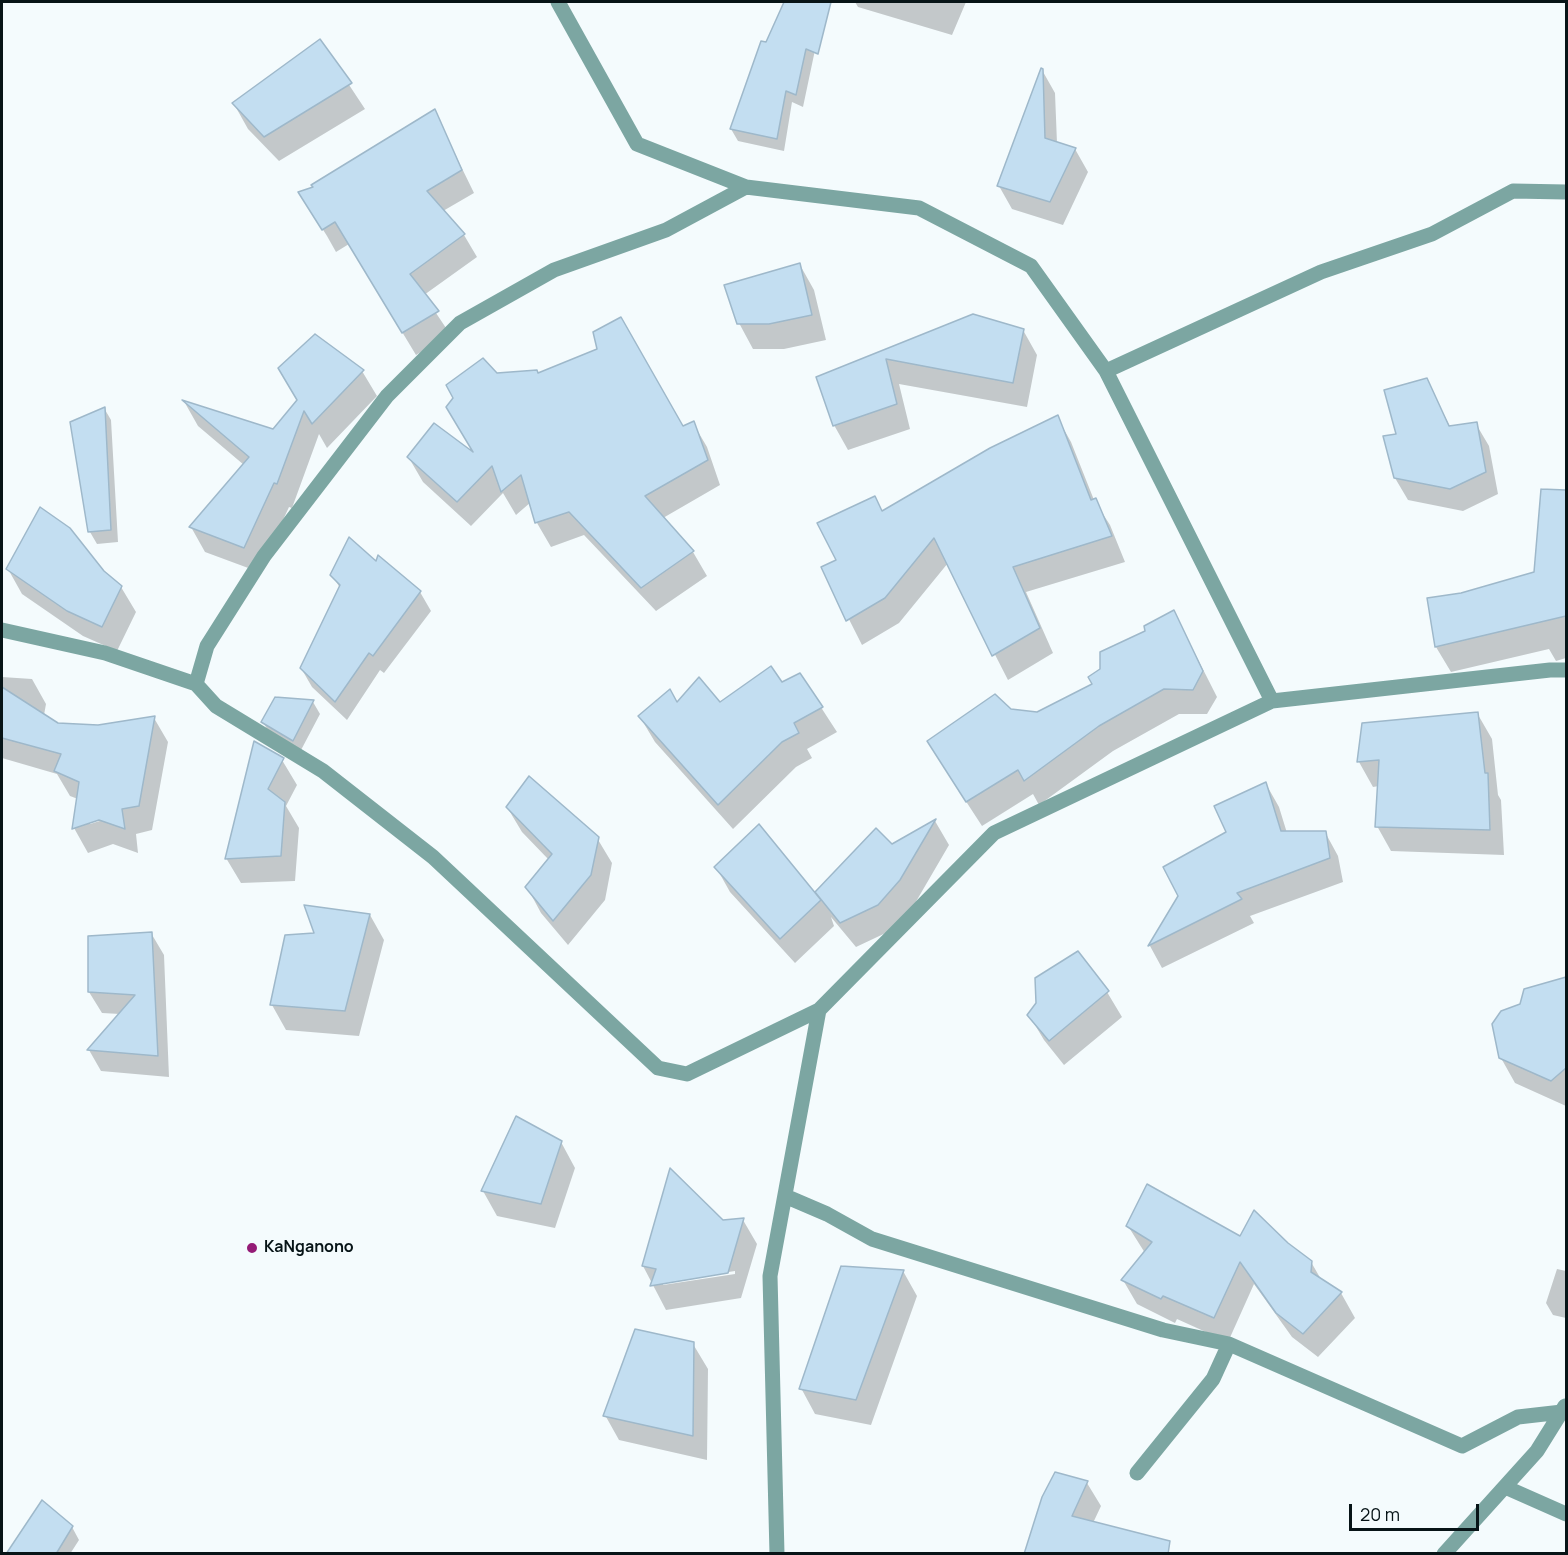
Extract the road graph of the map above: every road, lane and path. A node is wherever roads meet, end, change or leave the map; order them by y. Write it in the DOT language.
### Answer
graph roads {
  1 [pos="558,2"];
  2 [pos="746,187"];
  3 [pos="1566,192"];
  4 [pos="1106,371"];
  5 [pos="2,630"];
  6 [pos="1566,670"];
  7 [pos="196,684"];
  8 [pos="1272,701"];
  9 [pos="819,1010"];
  10 [pos="785,1196"];
  11 [pos="1229,1344"];
  12 [pos="1564,1408"];
  13 [pos="1137,1473"];
  14 [pos="1505,1487"];
  15 [pos="1566,1514"];
  16 [pos="777,1554"];
  17 [pos="1444,1554"];
  1 -- 2 [label="street"];
  2 -- 4 [label="street"];
  2 -- 7 [label="street"];
  3 -- 4 [label="street"];
  4 -- 8 [label="street"];
  5 -- 7 [label="street"];
  6 -- 8 [label="street"];
  7 -- 9 [label="street"];
  8 -- 9 [label="street"];
  9 -- 10 [label="street"];
  10 -- 11 [label="street"];
  10 -- 16 [label="street"];
  11 -- 12 [label="street"];
  11 -- 13 [label="street"];
  12 -- 14 [label="street"];
  14 -- 15 [label="street"];
  14 -- 17 [label="street"];
}
